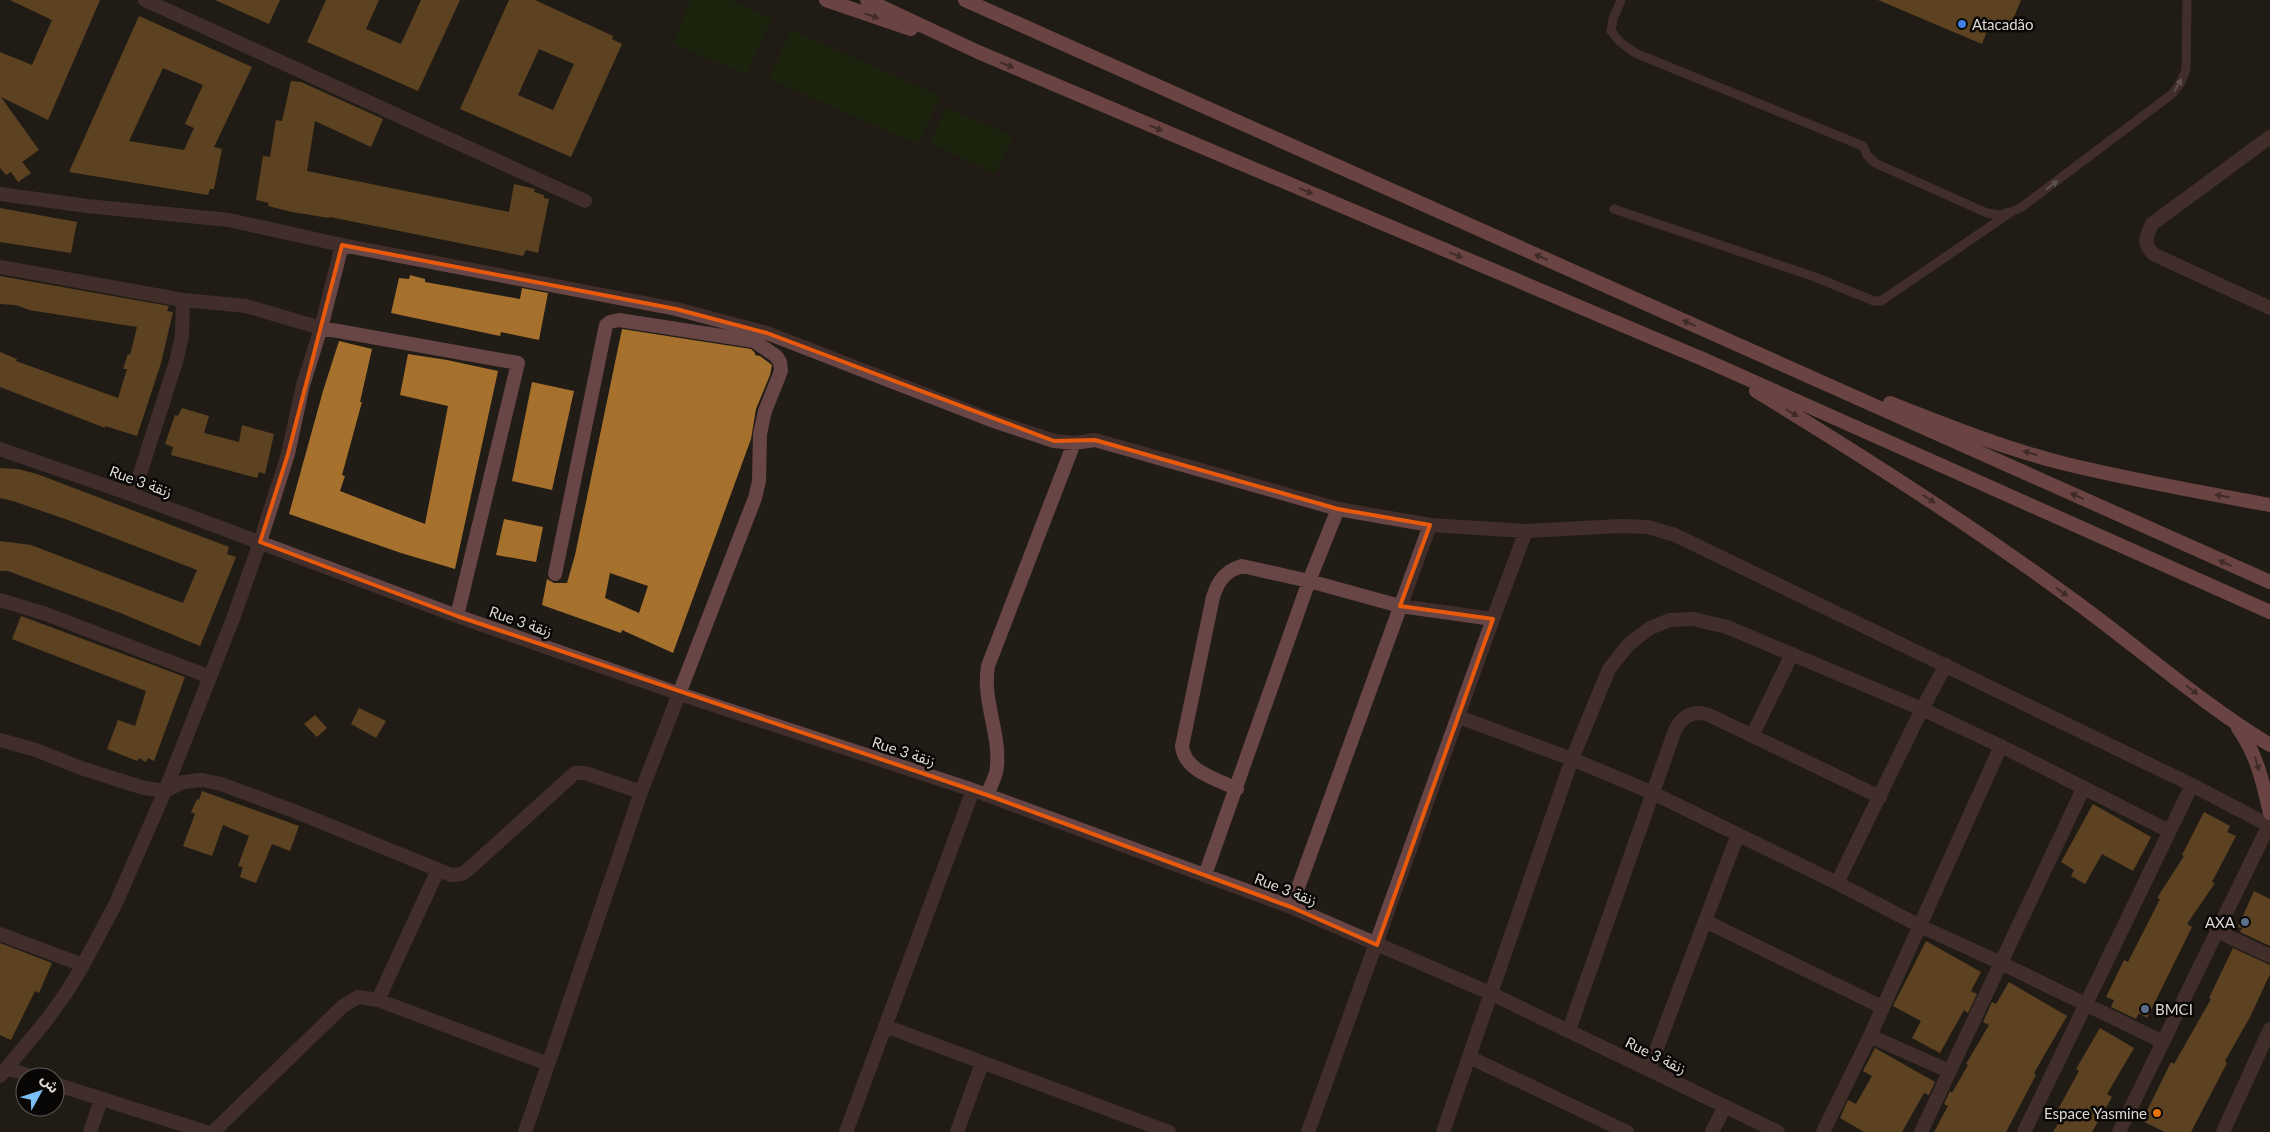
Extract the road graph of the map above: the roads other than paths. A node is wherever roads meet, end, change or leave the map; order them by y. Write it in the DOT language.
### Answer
graph roads {
  1 [pos="144,0"];
  2 [pos="826,0"];
  3 [pos="867,0"];
  4 [pos="965,0"];
  5 [pos="1622,0"];
  6 [pos="2187,0"];
  7 [pos="978,52"];
  8 [pos="2270,137"];
  9 [pos="0,194"];
  10 [pos="585,201"];
  11 [pos="1614,208"];
  12 [pos="2011,212"];
  13 [pos="342,245"];
  14 [pos="0,266"];
  15 [pos="183,300"];
  16 [pos="2270,308"];
  17 [pos="321,328"];
  18 [pos="1722,338"];
  19 [pos="1705,360"];
  20 [pos="1074,443"];
  21 [pos="0,449"];
  22 [pos="133,495"];
  23 [pos="2270,505"];
  24 [pos="1338,510"];
  25 [pos="1430,525"];
  26 [pos="1526,531"];
  27 [pos="260,542"];
  28 [pos="555,574"];
  29 [pos="1310,581"];
  30 [pos="2270,582"];
  31 [pos="0,600"];
  32 [pos="1400,606"];
  33 [pos="2270,612"];
  34 [pos="456,616"];
  35 [pos="1492,619"];
  36 [pos="1792,654"];
  37 [pos="1946,665"];
  38 [pos="210,677"];
  39 [pos="680,694"];
  40 [pos="1922,709"];
  41 [pos="1459,717"];
  42 [pos="2233,722"];
  43 [pos="1752,736"];
  44 [pos="0,740"];
  45 [pos="2270,745"];
  46 [pos="2001,746"];
  47 [pos="1572,759"];
  48 [pos="2192,785"];
  49 [pos="1237,788"];
  50 [pos="2083,789"];
  51 [pos="973,790"];
  52 [pos="166,791"];
  53 [pos="641,792"];
  54 [pos="1653,793"];
  55 [pos="987,795"];
  56 [pos="1880,797"];
  57 [pos="2270,822"];
  58 [pos="2169,832"];
  59 [pos="1738,834"];
  60 [pos="438,870"];
  61 [pos="1205,875"];
  62 [pos="1837,883"];
  63 [pos="1290,906"];
  64 [pos="1705,921"];
  65 [pos="1920,926"];
  66 [pos="2217,931"];
  67 [pos="0,934"];
  68 [pos="1377,945"];
  69 [pos="2270,956"];
  70 [pos="2001,963"];
  71 [pos="83,965"];
  72 [pos="1490,993"];
  73 [pos="378,1000"];
  74 [pos="2086,1004"];
  75 [pos="1882,1007"];
  76 [pos="885,1026"];
  77 [pos="2270,1029"];
  78 [pos="1569,1030"];
  79 [pos="1870,1036"];
  80 [pos="2163,1042"];
  81 [pos="1469,1057"];
  82 [pos="982,1063"];
  83 [pos="548,1064"];
  84 [pos="1649,1069"];
  85 [pos="1950,1071"];
  86 [pos="4,1072"];
  87 [pos="65,1087"];
  88 [pos="101,1100"];
  89 [pos="1725,1106"];
  90 [pos="90,1132"];
  91 [pos="206,1132"];
  92 [pos="214,1132"];
  93 [pos="526,1132"];
  94 [pos="846,1132"];
  95 [pos="957,1132"];
  96 [pos="1169,1132"];
  97 [pos="1308,1132"];
  98 [pos="1444,1132"];
  99 [pos="1627,1132"];
  100 [pos="1712,1132"];
  101 [pos="1778,1132"];
  102 [pos="1823,1132"];
  103 [pos="1921,1132"];
  104 [pos="2024,1132"];
  105 [pos="2119,1132"];
  106 [pos="2223,1132"];
  1 -- 10 [label="street"];
  2 -- 7 [label="highway, one-way"];
  3 -- 7 [label="highway"];
  18 -- 4 [label="highway, one-way"];
  5 -- 12 [label="lane"];
  12 -- 6 [label="lane, one-way"];
  7 -- 19 [label="highway, one-way"];
  8 -- 16 [label="street"];
  9 -- 13 [label="street"];
  11 -- 12 [label="lane"];
  13 -- 17 [label="street"];
  13 -- 20 [label="street"];
  14 -- 15 [label="street"];
  15 -- 17 [label="street"];
  15 -- 22 [label="street"];
  17 -- 27 [label="street"];
  17 -- 34 [label="street"];
  23 -- 18 [label="highway, one-way"];
  30 -- 18 [label="highway, one-way"];
  19 -- 33 [label="highway"];
  19 -- 42 [label="highway, one-way"];
  20 -- 24 [label="street"];
  20 -- 55 [label="street"];
  21 -- 22 [label="street, Rue 3 زنقة"];
  22 -- 27 [label="street, Rue 3 زنقة"];
  24 -- 25 [label="street"];
  24 -- 29 [label="street"];
  25 -- 26 [label="street"];
  25 -- 32 [label="street"];
  26 -- 35 [label="street"];
  26 -- 37 [label="street"];
  27 -- 34 [label="street, Rue 3 زنقة"];
  27 -- 38 [label="street"];
  28 -- 39 [label="street"];
  29 -- 32 [label="street"];
  29 -- 49 [label="street"];
  29 -- 49 [label="street"];
  31 -- 38 [label="street"];
  32 -- 35 [label="street"];
  32 -- 63 [label="street"];
  34 -- 39 [label="street, Rue 3 زنقة"];
  35 -- 41 [label="street"];
  36 -- 40 [label="street"];
  36 -- 43 [label="street"];
  36 -- 47 [label="street"];
  37 -- 40 [label="street"];
  37 -- 48 [label="street"];
  38 -- 52 [label="street"];
  39 -- 51 [label="street, Rue 3 زنقة"];
  39 -- 53 [label="street"];
  40 -- 46 [label="street"];
  40 -- 56 [label="street"];
  41 -- 47 [label="street"];
  41 -- 68 [label="street"];
  42 -- 45 [label="highway"];
  42 -- 57 [label="highway, one-way"];
  43 -- 54 [label="street"];
  43 -- 56 [label="street"];
  44 -- 52 [label="street"];
  46 -- 50 [label="street"];
  46 -- 65 [label="street"];
  47 -- 54 [label="street"];
  47 -- 72 [label="street"];
  48 -- 57 [label="street"];
  48 -- 58 [label="street"];
  49 -- 61 [label="street"];
  50 -- 58 [label="street"];
  50 -- 70 [label="street"];
  51 -- 55 [label="street, Rue 3 زنقة"];
  51 -- 76 [label="street"];
  52 -- 60 [label="street"];
  52 -- 71 [label="street"];
  53 -- 60 [label="street"];
  53 -- 83 [label="street"];
  54 -- 59 [label="street"];
  54 -- 78 [label="street"];
  55 -- 61 [label="street, Rue 3 زنقة"];
  56 -- 62 [label="street"];
  57 -- 66 [label="street"];
  58 -- 74 [label="street"];
  59 -- 62 [label="street"];
  59 -- 64 [label="street"];
  60 -- 73 [label="street"];
  61 -- 63 [label="street, Rue 3 زنقة"];
  62 -- 65 [label="street"];
  63 -- 68 [label="street, Rue 3 زنقة"];
  64 -- 75 [label="street"];
  64 -- 84 [label="street"];
  65 -- 70 [label="street"];
  65 -- 75 [label="street"];
  66 -- 69 [label="street"];
  66 -- 80 [label="street"];
  67 -- 71 [label="street"];
  68 -- 72 [label="street, Rue 3 زنقة"];
  68 -- 97 [label="street"];
  70 -- 74 [label="street"];
  70 -- 85 [label="street"];
  71 -- 86 [label="street"];
  72 -- 78 [label="street, Rue 3 زنقة"];
  72 -- 81 [label="street"];
  73 -- 83 [label="street"];
  73 -- 92 [label="street"];
  74 -- 80 [label="street"];
  74 -- 104 [label="street"];
  75 -- 79 [label="street"];
  76 -- 82 [label="street"];
  76 -- 94 [label="street"];
  77 -- 106 [label="street"];
  78 -- 84 [label="street, Rue 3 زنقة"];
  79 -- 85 [label="street"];
  79 -- 102 [label="street"];
  80 -- 105 [label="street"];
  81 -- 98 [label="street"];
  81 -- 99 [label="street"];
  82 -- 95 [label="street"];
  82 -- 96 [label="street"];
  83 -- 93 [label="street"];
  84 -- 89 [label="street, Rue 3 زنقة"];
  85 -- 103 [label="street"];
  87 -- 88 [label="street"];
  88 -- 90 [label="street"];
  88 -- 91 [label="street"];
  89 -- 100 [label="street"];
  89 -- 101 [label="street, Rue 3 زنقة"];
}
